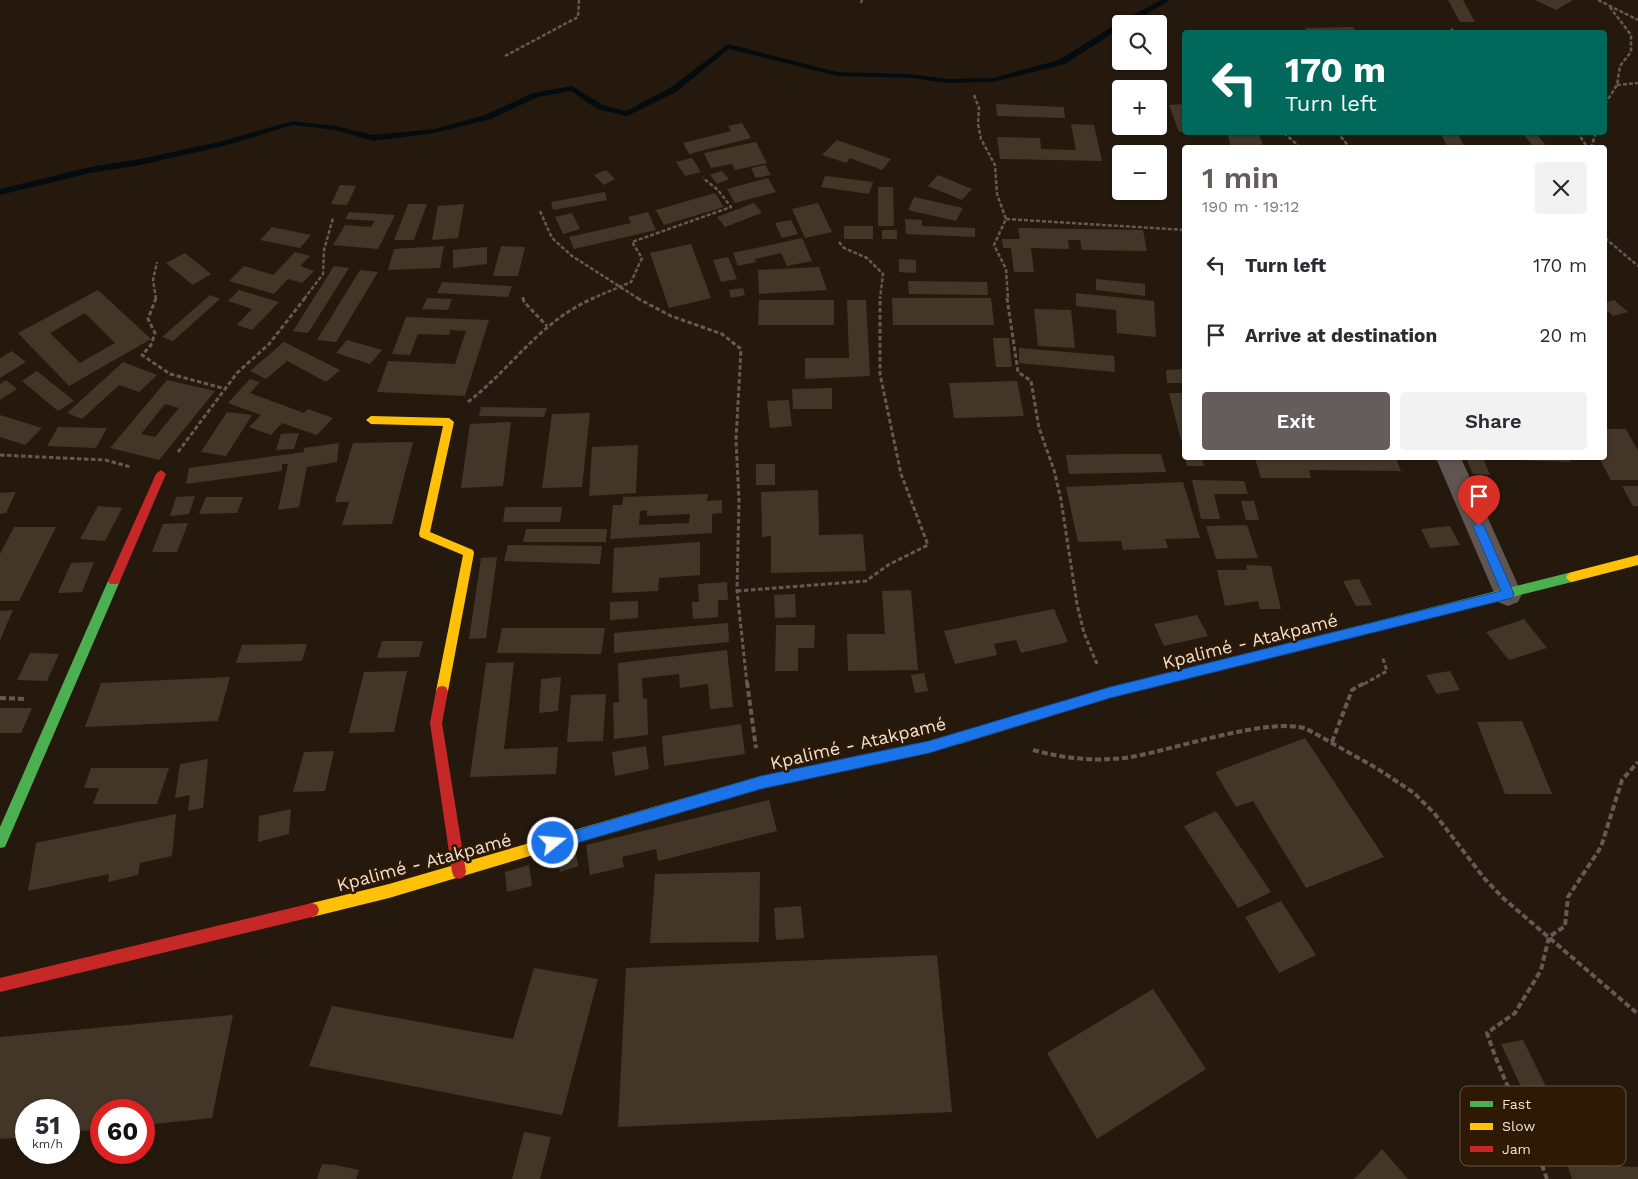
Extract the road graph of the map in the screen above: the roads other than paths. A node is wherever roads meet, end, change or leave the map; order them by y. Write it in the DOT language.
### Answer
graph roads {
  1 [pos="371,420"];
  2 [pos="1450,460"];
  3 [pos="161,474"];
  4 [pos="1638,560"];
  5 [pos="1508,594"];
  6 [pos="0,842"];
  7 [pos="459,872"];
  8 [pos="0,986"];
  1 -- 7 [label="main road"];
  2 -- 5 [label="street"];
  3 -- 6 [label="main road"];
  4 -- 5 [label="main road, Kpalimé - Atakpamé"];
  5 -- 7 [label="main road, Kpalimé - Atakpamé"];
  7 -- 8 [label="main road, Kpalimé - Atakpamé"];
}
